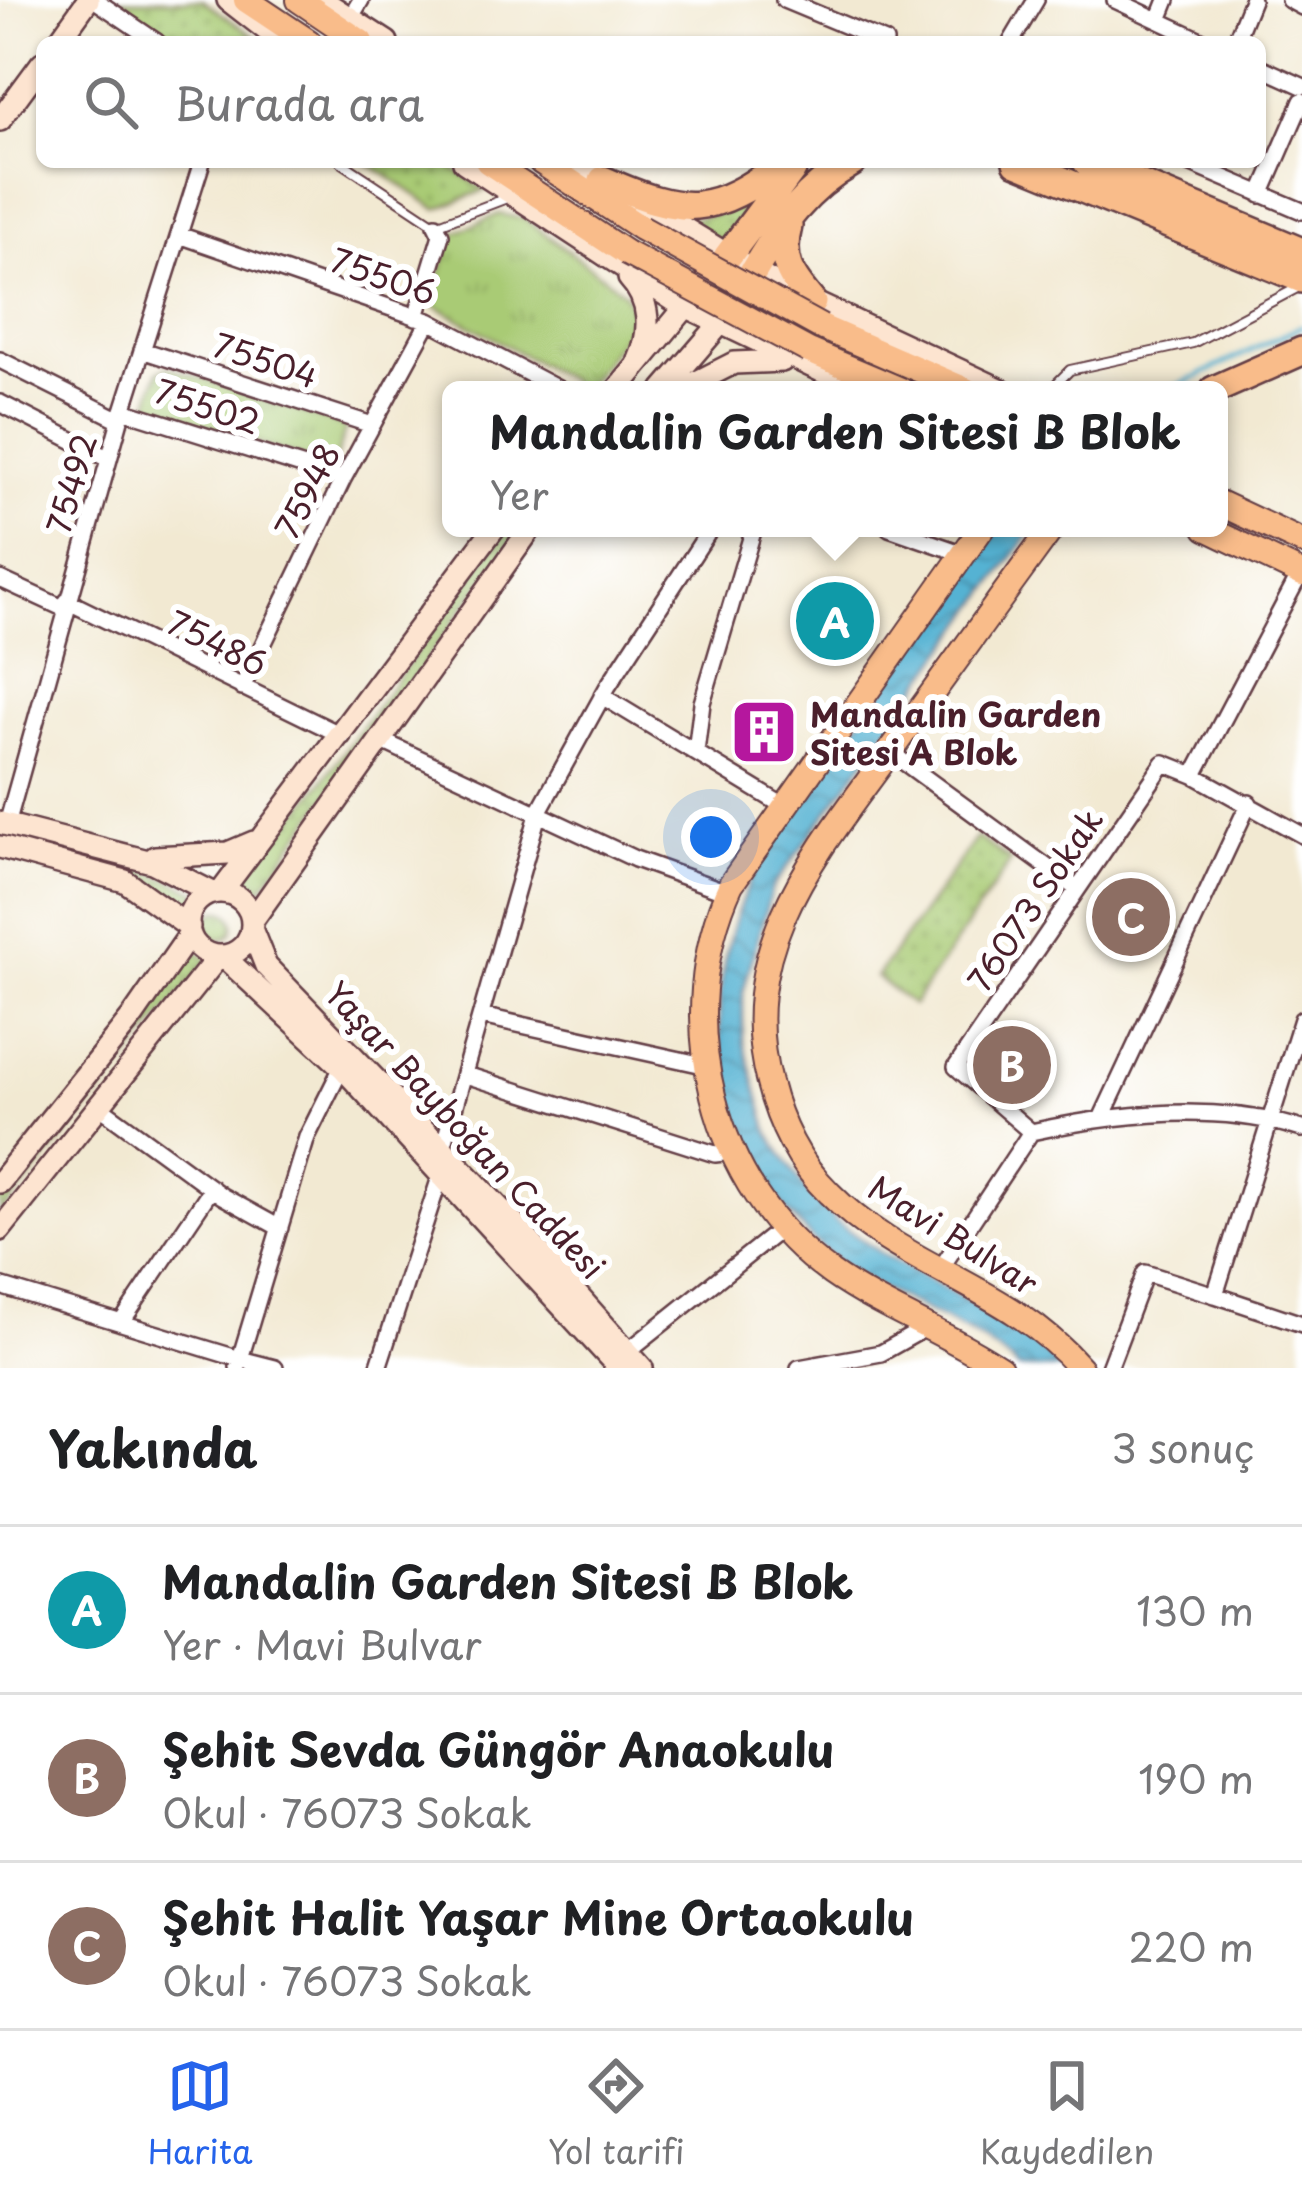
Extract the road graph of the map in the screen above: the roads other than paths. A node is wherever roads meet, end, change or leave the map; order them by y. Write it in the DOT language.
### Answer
graph roads {
  1 [pos="92,0"];
  2 [pos="228,0"];
  3 [pos="246,0"];
  4 [pos="299,0"];
  5 [pos="322,0"];
  6 [pos="784,0"];
  7 [pos="1036,0"];
  8 [pos="1115,0"];
  9 [pos="1167,0"];
  10 [pos="1252,0"];
  11 [pos="1289,0"];
  12 [pos="1302,7"];
  13 [pos="356,9"];
  14 [pos="1159,20"];
  15 [pos="63,36"];
  16 [pos="148,36"];
  17 [pos="270,36"];
  18 [pos="300,36"];
  19 [pos="353,36"];
  20 [pos="381,36"];
  21 [pos="871,36"];
  22 [pos="1018,36"];
  23 [pos="1192,36"];
  24 [pos="1237,36"];
  25 [pos="1266,70"];
  26 [pos="36,71"];
  27 [pos="1302,86"];
  28 [pos="1302,100"];
  29 [pos="0,120"];
  30 [pos="200,168"];
  31 [pos="350,168"];
  32 [pos="473,168"];
  33 [pos="496,168"];
  34 [pos="550,168"];
  35 [pos="584,168"];
  36 [pos="776,168"];
  37 [pos="794,168"];
  38 [pos="842,168"];
  39 [pos="1031,168"];
  40 [pos="1102,168"];
  41 [pos="1200,168"];
  42 [pos="603,180"];
  43 [pos="1261,195"];
  44 [pos="513,196"];
  45 [pos="793,211"];
  46 [pos="1302,212"];
  47 [pos="672,223"];
  48 [pos="436,225"];
  49 [pos="179,235"];
  50 [pos="1302,252"];
  51 [pos="727,257"];
  52 [pos="619,259"];
  53 [pos="753,272"];
  54 [pos="637,279"];
  55 [pos="1302,282"];
  56 [pos="689,309"];
  57 [pos="821,313"];
  58 [pos="422,319"];
  59 [pos="719,326"];
  60 [pos="142,350"];
  61 [pos="1302,351"];
  62 [pos="0,360"];
  63 [pos="806,361"];
  64 [pos="543,381"];
  65 [pos="625,381"];
  66 [pos="626,381"];
  67 [pos="671,381"];
  68 [pos="699,381"];
  69 [pos="844,381"];
  70 [pos="872,381"];
  71 [pos="949,381"];
  72 [pos="981,381"];
  73 [pos="1059,381"];
  74 [pos="1228,384"];
  75 [pos="0,403"];
  76 [pos="121,415"];
  77 [pos="372,425"];
  78 [pos="109,458"];
  79 [pos="343,479"];
  80 [pos="1228,507"];
  81 [pos="487,537"];
  82 [pos="525,537"];
  83 [pos="705,537"];
  84 [pos="751,537"];
  85 [pos="915,537"];
  86 [pos="976,537"];
  87 [pos="1045,537"];
  88 [pos="1225,537"];
  89 [pos="1302,542"];
  90 [pos="964,554"];
  91 [pos="1301,574"];
  92 [pos="0,579"];
  93 [pos="66,605"];
  94 [pos="242,688"];
  95 [pos="602,696"];
  96 [pos="343,736"];
  97 [pos="378,739"];
  98 [pos="696,752"];
  99 [pos="890,752"];
  100 [pos="1194,775"];
  101 [pos="1250,803"];
  102 [pos="782,806"];
  103 [pos="539,811"];
  104 [pos="4,824"];
  105 [pos="1302,835"];
  106 [pos="260,840"];
  107 [pos="1,850"];
  108 [pos="137,858"];
  109 [pos="1077,889"];
  110 [pos="727,892"];
  111 [pos="217,893"];
  112 [pos="252,926"];
  113 [pos="189,930"];
  114 [pos="221,956"];
  115 [pos="481,1016"];
  116 [pos="1302,1019"];
  117 [pos="708,1066"];
  118 [pos="342,1067"];
  119 [pos="466,1075"];
  120 [pos="100,1106"];
  121 [pos="1102,1117"];
  122 [pos="1269,1118"];
  123 [pos="1302,1129"];
  124 [pos="1031,1132"];
  125 [pos="442,1148"];
  126 [pos="732,1152"];
  127 [pos="442,1171"];
  128 [pos="0,1182"];
  129 [pos="212,1188"];
  130 [pos="280,1228"];
  131 [pos="782,1228"];
  132 [pos="0,1230"];
  133 [pos="941,1268"];
  134 [pos="0,1286"];
  135 [pos="1215,1295"];
  136 [pos="122,1323"];
  137 [pos="1302,1324"];
  138 [pos="929,1326"];
  139 [pos="630,1362"];
  140 [pos="239,1364"];
  141 [pos="275,1368"];
  142 [pos="378,1368"];
  143 [pos="799,1368"];
  144 [pos="1000,1368"];
  145 [pos="1080,1368"];
  146 [pos="1109,1368"];
  1 -- 15 [label="main road"];
  1 -- 16 [label="street"];
  2 -- 17 [label="main road"];
  3 -- 18 [label="main road"];
  4 -- 19 [label="main road"];
  5 -- 13 [label="main road"];
  6 -- 21 [label="street"];
  7 -- 22 [label="street"];
  8 -- 14 [label="street"];
  9 -- 14 [label="street"];
  10 -- 24 [label="street"];
  11 -- 12 [label="street"];
  13 -- 20 [label="main road"];
  14 -- 23 [label="street"];
  25 -- 27 [label="street"];
  26 -- 29 [label="main road"];
  28 -- 43 [label="street"];
  30 -- 49 [label="street, 75492"];
  31 -- 48 [label="lane"];
  32 -- 44 [label="main road"];
  33 -- 52 [label="main road"];
  34 -- 57 [label="main road, bridge"];
  35 -- 42 [label="main road"];
  36 -- 42 [label="highway"];
  37 -- 51 [label="highway"];
  38 -- 45 [label="highway"];
  39 -- 55 [label="highway"];
  40 -- 50 [label="highway"];
  41 -- 43 [label="street"];
  42 -- 47 [label="main road"];
  43 -- 46 [label="street"];
  44 -- 48 [label="lane"];
  44 -- 52 [label="main road"];
  45 -- 53 [label="highway"];
  45 -- 57 [label="highway"];
  47 -- 51 [label="main road"];
  47 -- 54 [label="main road"];
  48 -- 58 [label="street, 75948"];
  49 -- 58 [label="street, 75506"];
  49 -- 60 [label="street, 75492"];
  51 -- 53 [label="main road"];
  51 -- 56 [label="main road"];
  52 -- 54 [label="main road"];
  52 -- 63 [label="main road, bridge"];
  52 -- 65 [label="main road"];
  53 -- 57 [label="main road"];
  53 -- 59 [label="main road"];
  54 -- 56 [label="main road"];
  55 -- 73 [label="lane"];
  56 -- 59 [label="main road"];
  56 -- 66 [label="main road"];
  57 -- 63 [label="main road"];
  57 -- 71 [label="main road"];
  57 -- 72 [label="main road"];
  58 -- 64 [label="street, 75506"];
  58 -- 77 [label="street, 75948"];
  59 -- 63 [label="main road"];
  59 -- 67 [label="main road"];
  60 -- 76 [label="street, 75492"];
  60 -- 77 [label="street, 75504"];
  61 -- 74 [label="highway"];
  62 -- 76 [label="street, 75502"];
  63 -- 68 [label="main road"];
  63 -- 69 [label="main road"];
  63 -- 70 [label="main road"];
  75 -- 78 [label="street"];
  76 -- 78 [label="street, 75492"];
  76 -- 79 [label="street, 75502"];
  77 -- 79 [label="street, 75948"];
  78 -- 93 [label="street, 75492"];
  79 -- 94 [label="street, 75948"];
  80 -- 89 [label="main road"];
  81 -- 96 [label="main road"];
  82 -- 97 [label="main road"];
  83 -- 95 [label="street"];
  84 -- 98 [label="street"];
  85 -- 90 [label="street"];
  86 -- 90 [label="main road"];
  87 -- 99 [label="main road, Mavi Bulvar"];
  88 -- 91 [label="main road"];
  90 -- 102 [label="main road"];
  91 -- 100 [label="street"];
  92 -- 93 [label="street, 75486"];
  93 -- 94 [label="street, 75486"];
  93 -- 104 [label="street, 75492"];
  94 -- 96 [label="street, 75486"];
  95 -- 98 [label="street"];
  95 -- 103 [label="street"];
  96 -- 106 [label="main road"];
  97 -- 103 [label="street"];
  97 -- 112 [label="main road"];
  98 -- 102 [label="street"];
  99 -- 109 [label="street"];
  99 -- 133 [label="main road, Mavi Bulvar"];
  100 -- 101 [label="street"];
  100 -- 109 [label="street, 76073 Sokak"];
  101 -- 105 [label="street"];
  101 -- 121 [label="street"];
  102 -- 110 [label="main road"];
  103 -- 110 [label="street"];
  103 -- 115 [label="street"];
  104 -- 108 [label="main road"];
  106 -- 108 [label="main road"];
  106 -- 111 [label="main road"];
  107 -- 113 [label="main road"];
  108 -- 111 [label="main road"];
  109 -- 124 [label="street, 76073 Sokak"];
  110 -- 117 [label="main road"];
  111 -- 112 [label="main road"];
  111 -- 113 [label="main road"];
  112 -- 114 [label="main road"];
  112 -- 125 [label="main road, Yaşar Bayboğan Caddesi"];
  113 -- 114 [label="main road"];
  113 -- 128 [label="main road"];
  114 -- 118 [label="main road, Yaşar Bayboğan Caddesi"];
  114 -- 120 [label="main road"];
  115 -- 117 [label="street"];
  115 -- 119 [label="street"];
  116 -- 122 [label="street"];
  117 -- 126 [label="main road"];
  118 -- 127 [label="main road, Yaşar Bayboğan Caddesi"];
  118 -- 130 [label="street"];
  119 -- 125 [label="street"];
  119 -- 126 [label="street"];
  120 -- 129 [label="street"];
  120 -- 132 [label="main road"];
  121 -- 122 [label="street"];
  121 -- 124 [label="street"];
  122 -- 123 [label="street"];
  122 -- 135 [label="street"];
  124 -- 133 [label="street"];
  125 -- 139 [label="main road, Yaşar Bayboğan Caddesi"];
  126 -- 131 [label="main road"];
  127 -- 139 [label="main road, Yaşar Bayboğan Caddesi"];
  127 -- 142 [label="street"];
  129 -- 130 [label="street"];
  129 -- 136 [label="street"];
  130 -- 140 [label="street"];
  131 -- 138 [label="main road"];
  131 -- 139 [label="street"];
  133 -- 145 [label="main road, Mavi Bulvar"];
  134 -- 136 [label="street"];
  135 -- 137 [label="street"];
  135 -- 146 [label="street"];
  136 -- 140 [label="street"];
  138 -- 143 [label="street"];
  138 -- 144 [label="main road"];
  140 -- 141 [label="street"];
}
